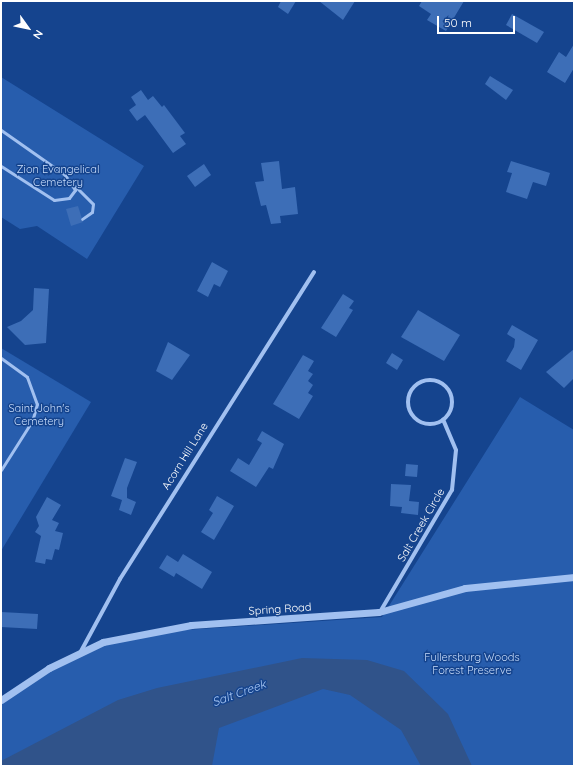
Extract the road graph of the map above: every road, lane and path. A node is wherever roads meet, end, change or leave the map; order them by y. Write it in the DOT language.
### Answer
graph roads {
  1 [pos="1,130"];
  2 [pos="1,166"];
  3 [pos="75,186"];
  4 [pos="82,219"];
  5 [pos="314,272"];
  6 [pos="1,358"];
  7 [pos="574,411"];
  8 [pos="443,420"];
  9 [pos="574,424"];
  10 [pos="1,470"];
  11 [pos="574,577"];
  12 [pos="379,612"];
  13 [pos="79,653"];
  14 [pos="1,700"];
  1 -- 3 [label="lane"];
  2 -- 3 [label="lane"];
  3 -- 4 [label="lane"];
  5 -- 13 [label="street, Acorn Hill Lane"];
  6 -- 10 [label="lane"];
  7 -- 9 [label="lane"];
  8 -- 8 [label="street"];
  8 -- 12 [label="street, Salt Creek Circle"];
  11 -- 12 [label="street, Spring Road"];
  12 -- 13 [label="street, Spring Road"];
  13 -- 14 [label="street, Spring Road"];
}
